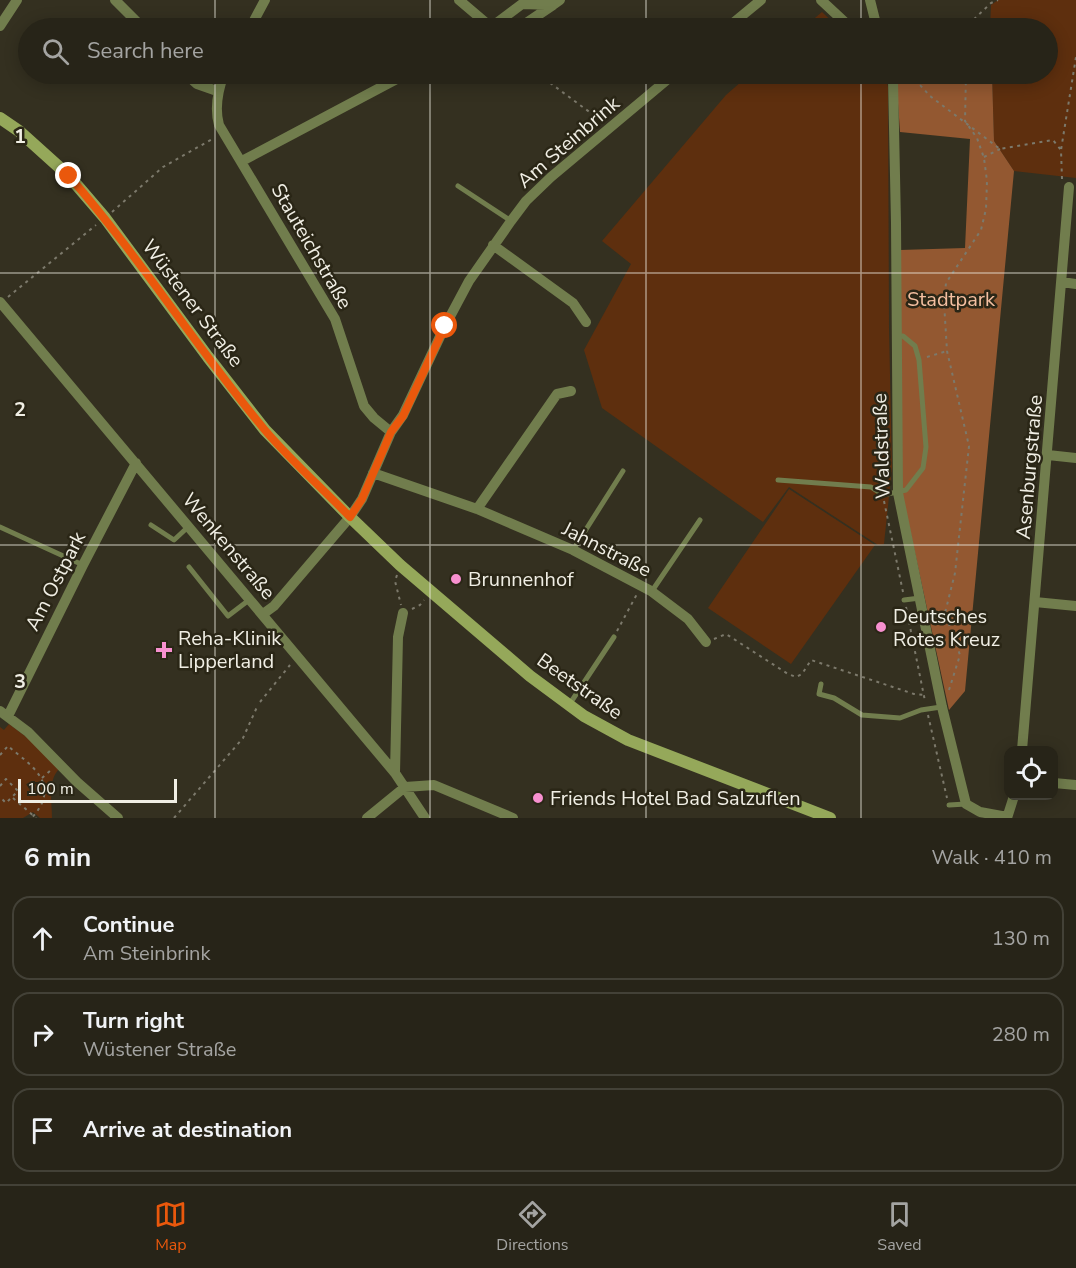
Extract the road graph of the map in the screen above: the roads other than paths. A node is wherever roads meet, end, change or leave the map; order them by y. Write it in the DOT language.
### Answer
graph roads {
  1 [pos="17,0"];
  2 [pos="115,0"];
  3 [pos="265,0"];
  4 [pos="459,0"];
  5 [pos="761,0"];
  6 [pos="821,0"];
  7 [pos="870,0"];
  8 [pos="557,3"];
  9 [pos="133,18"];
  10 [pos="255,18"];
  11 [pos="480,18"];
  12 [pos="504,18"];
  13 [pos="534,18"];
  14 [pos="740,18"];
  15 [pos="840,18"];
  16 [pos="874,18"];
  17 [pos="0,26"];
  18 [pos="197,84"];
  19 [pos="220,84"];
  20 [pos="387,84"];
  21 [pos="662,84"];
  22 [pos="892,84"];
  23 [pos="218,91"];
  24 [pos="0,118"];
  25 [pos="242,161"];
  26 [pos="458,186"];
  27 [pos="1069,187"];
  28 [pos="511,221"];
  29 [pos="493,245"];
  30 [pos="1062,282"];
  31 [pos="1076,284"];
  32 [pos="0,302"];
  33 [pos="586,322"];
  34 [pos="897,337"];
  35 [pos="571,391"];
  36 [pos="391,432"];
  37 [pos="1048,456"];
  38 [pos="1076,458"];
  39 [pos="136,464"];
  40 [pos="623,471"];
  41 [pos="373,473"];
  42 [pos="778,480"];
  43 [pos="898,493"];
  44 [pos="477,509"];
  45 [pos="350,517"];
  46 [pos="700,520"];
  47 [pos="151,525"];
  48 [pos="189,526"];
  49 [pos="0,527"];
  50 [pos="573,550"];
  51 [pos="82,565"];
  52 [pos="189,567"];
  53 [pos="646,589"];
  54 [pos="250,598"];
  55 [pos="920,598"];
  56 [pos="904,600"];
  57 [pos="1035,602"];
  58 [pos="1076,606"];
  59 [pos="403,613"];
  60 [pos="263,614"];
  61 [pos="614,637"];
  62 [pos="706,642"];
  63 [pos="821,684"];
  64 [pos="569,705"];
  65 [pos="942,707"];
  66 [pos="4,714"];
  67 [pos="1022,746"];
  68 [pos="395,773"];
  69 [pos="1058,783"];
  70 [pos="1076,785"];
  71 [pos="405,787"];
  72 [pos="1012,800"];
  73 [pos="966,804"];
  74 [pos="948,805"];
  75 [pos="1007,817"];
  76 [pos="118,818"];
  77 [pos="367,818"];
  78 [pos="425,818"];
  79 [pos="513,818"];
  80 [pos="830,818"];
  1 -- 17 [label="street"];
  2 -- 9 [label="street"];
  3 -- 10 [label="street"];
  4 -- 11 [label="street"];
  5 -- 14 [label="street"];
  6 -- 15 [label="street"];
  7 -- 16 [label="street"];
  8 -- 12 [label="street"];
  8 -- 13 [label="street"];
  18 -- 23 [label="street"];
  19 -- 23 [label="street, Stauteichstraße"];
  20 -- 25 [label="street"];
  21 -- 28 [label="street, Am Steinbrink"];
  22 -- 34 [label="street, Waldstraße"];
  23 -- 25 [label="street, Stauteichstraße"];
  24 -- 45 [label="main road, Wüstener Straße"];
  25 -- 36 [label="street, Stauteichstraße"];
  26 -- 28 [label="lane"];
  27 -- 30 [label="street, Asenburgstraße"];
  28 -- 29 [label="street, Am Steinbrink"];
  29 -- 33 [label="street"];
  29 -- 36 [label="street, Am Steinbrink"];
  30 -- 31 [label="street"];
  30 -- 37 [label="street, Asenburgstraße"];
  32 -- 39 [label="street, Wenkenstraße"];
  34 -- 43 [label="street, Waldstraße"];
  34 -- 43 [label="lane"];
  35 -- 44 [label="street"];
  36 -- 41 [label="street, Am Steinbrink"];
  37 -- 38 [label="street"];
  37 -- 57 [label="street, Asenburgstraße"];
  39 -- 48 [label="street, Wenkenstraße"];
  39 -- 51 [label="street, Am Ostpark"];
  40 -- 50 [label="lane"];
  41 -- 44 [label="street, Jahnstraße"];
  41 -- 45 [label="street, Am Steinbrink"];
  42 -- 43 [label="lane"];
  43 -- 55 [label="street, Waldstraße"];
  44 -- 50 [label="street, Jahnstraße"];
  45 -- 60 [label="street, Am Steinbrink"];
  45 -- 64 [label="main road, Beetstraße"];
  46 -- 53 [label="lane"];
  47 -- 48 [label="lane"];
  48 -- 54 [label="street, Wenkenstraße"];
  49 -- 51 [label="lane"];
  50 -- 53 [label="street, Jahnstraße"];
  51 -- 66 [label="street, Am Ostpark"];
  52 -- 54 [label="lane"];
  53 -- 62 [label="street, Jahnstraße"];
  54 -- 60 [label="street, Wenkenstraße"];
  55 -- 56 [label="lane"];
  55 -- 65 [label="street, Waldstraße"];
  57 -- 58 [label="street"];
  57 -- 67 [label="street, Asenburgstraße"];
  59 -- 68 [label="street"];
  60 -- 68 [label="street, Wenkenstraße"];
  61 -- 64 [label="lane"];
  63 -- 65 [label="lane"];
  64 -- 80 [label="main road, Beetstraße"];
  65 -- 73 [label="street, Waldstraße"];
  66 -- 76 [label="street"];
  68 -- 71 [label="street, Wenkenstraße"];
  69 -- 70 [label="street"];
  71 -- 77 [label="street"];
  71 -- 78 [label="street, Wenkenstraße"];
  71 -- 79 [label="street"];
  72 -- 75 [label="street"];
  73 -- 74 [label="lane"];
  73 -- 75 [label="street"];
}
